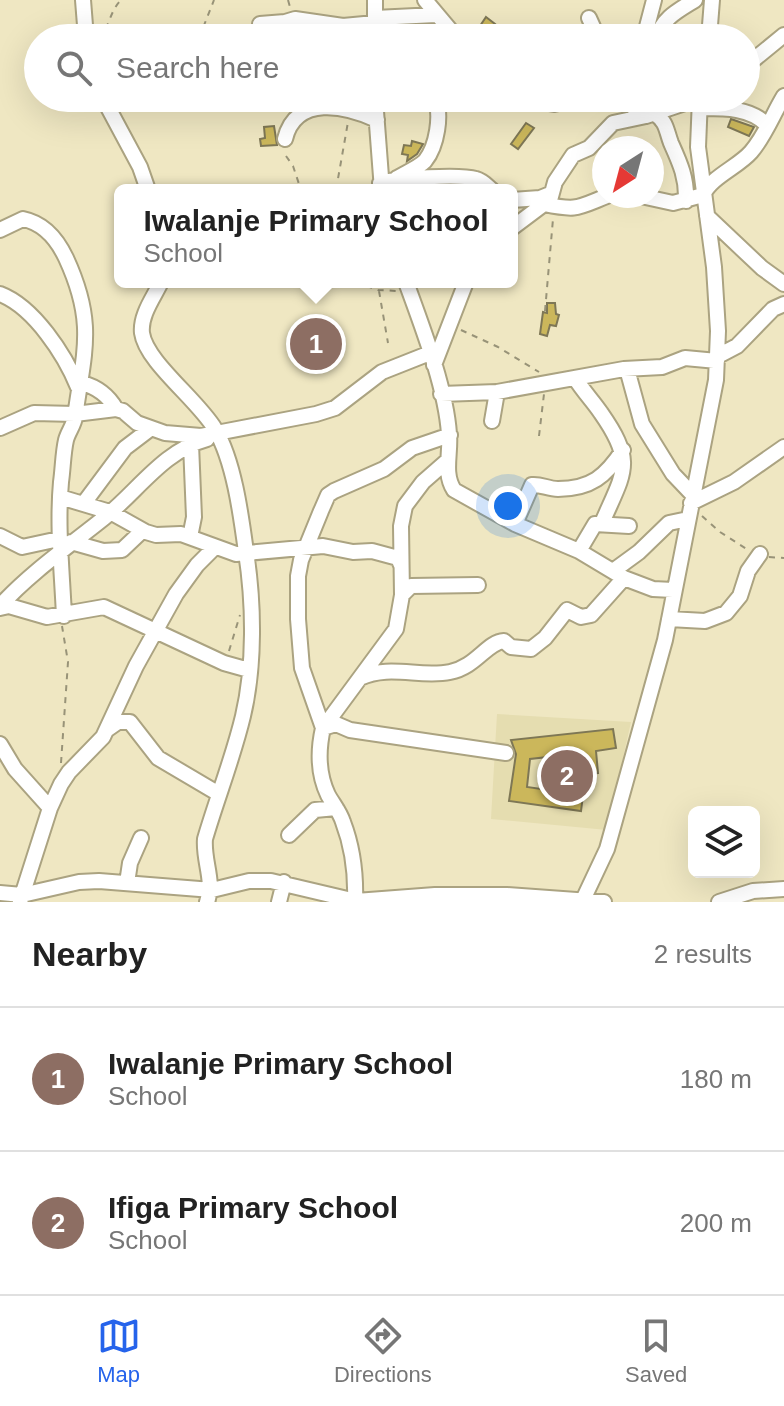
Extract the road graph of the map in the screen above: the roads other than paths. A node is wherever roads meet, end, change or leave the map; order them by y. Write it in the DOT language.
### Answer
graph roads {
  1 [pos="83,0"];
  2 [pos="375,0"];
  3 [pos="425,0"];
  4 [pos="654,0"];
  5 [pos="695,0"];
  6 [pos="712,0"];
  7 [pos="436,15"];
  8 [pos="589,18"];
  9 [pos="85,24"];
  10 [pos="260,24"];
  11 [pos="329,24"];
  12 [pos="375,24"];
  13 [pos="386,24"];
  14 [pos="444,24"];
  15 [pos="592,24"];
  16 [pos="648,24"];
  17 [pos="663,24"];
  18 [pos="710,24"];
  19 [pos="784,35"];
  20 [pos="760,55"];
  21 [pos="784,96"];
  22 [pos="111,112"];
  23 [pos="311,112"];
  24 [pos="357,112"];
  25 [pos="376,112"];
  26 [pos="439,112"];
  27 [pos="645,112"];
  28 [pos="655,112"];
  29 [pos="699,112"];
  30 [pos="744,112"];
  31 [pos="650,115"];
  32 [pos="377,120"];
  33 [pos="767,125"];
  34 [pos="285,139"];
  35 [pos="397,178"];
  36 [pos="146,184"];
  37 [pos="381,184"];
  38 [pos="385,184"];
  39 [pos="479,184"];
  40 [pos="703,195"];
  41 [pos="518,200"];
  42 [pos="664,201"];
  43 [pos="686,201"];
  44 [pos="551,202"];
  45 [pos="592,202"];
  46 [pos="707,216"];
  47 [pos="518,223"];
  48 [pos="0,230"];
  49 [pos="784,284"];
  50 [pos="158,288"];
  51 [pos="408,288"];
  52 [pos="464,288"];
  53 [pos="0,294"];
  54 [pos="784,304"];
  55 [pos="718,358"];
  56 [pos="432,359"];
  57 [pos="627,369"];
  58 [pos="575,378"];
  59 [pos="78,387"];
  60 [pos="497,392"];
  61 [pos="441,394"];
  62 [pos="116,409"];
  63 [pos="75,414"];
  64 [pos="492,421"];
  65 [pos="0,428"];
  66 [pos="150,429"];
  67 [pos="218,434"];
  68 [pos="450,435"];
  69 [pos="191,444"];
  70 [pos="784,447"];
  71 [pos="623,450"];
  72 [pos="447,461"];
  73 [pos="60,497"];
  74 [pos="84,503"];
  75 [pos="690,506"];
  76 [pos="110,512"];
  77 [pos="602,523"];
  78 [pos="515,524"];
  79 [pos="629,526"];
  80 [pos="146,532"];
  81 [pos="0,536"];
  82 [pos="190,537"];
  83 [pos="63,544"];
  84 [pos="214,548"];
  85 [pos="305,550"];
  86 [pos="579,551"];
  87 [pos="246,554"];
  88 [pos="760,554"];
  89 [pos="401,565"];
  90 [pos="618,574"];
  91 [pos="478,585"];
  92 [pos="673,590"];
  93 [pos="402,595"];
  94 [pos="0,607"];
  95 [pos="64,616"];
  96 [pos="669,619"];
  97 [pos="156,633"];
  98 [pos="249,670"];
  99 [pos="358,680"];
  100 [pos="323,728"];
  101 [pos="108,729"];
  102 [pos="0,744"];
  103 [pos="506,753"];
  104 [pos="219,794"];
  105 [pos="50,808"];
  106 [pos="336,808"];
  107 [pos="289,835"];
  108 [pos="141,838"];
  109 [pos="284,882"];
  110 [pos="127,883"];
  111 [pos="784,889"];
  112 [pos="0,893"];
  113 [pos="159,895"];
  114 [pos="209,896"];
  115 [pos="21,899"];
  116 [pos="582,901"];
  117 [pos="279,902"];
  118 [pos="359,902"];
  119 [pos="604,902"];
  120 [pos="719,902"];
  1 -- 9 [label="street"];
  2 -- 12 [label="street"];
  3 -- 7 [label="street"];
  4 -- 16 [label="street"];
  5 -- 17 [label="street"];
  6 -- 18 [label="street"];
  7 -- 13 [label="street"];
  7 -- 14 [label="street"];
  8 -- 15 [label="street"];
  10 -- 11 [label="street"];
  19 -- 20 [label="street"];
  21 -- 33 [label="street"];
  22 -- 36 [label="street"];
  23 -- 34 [label="street"];
  24 -- 32 [label="street"];
  25 -- 32 [label="street"];
  26 -- 35 [label="street"];
  27 -- 31 [label="street"];
  28 -- 31 [label="street"];
  29 -- 40 [label="street"];
  30 -- 33 [label="street"];
  31 -- 43 [label="street"];
  31 -- 44 [label="street"];
  32 -- 37 [label="street"];
  33 -- 40 [label="street"];
  35 -- 38 [label="street"];
  35 -- 39 [label="street"];
  40 -- 43 [label="street"];
  40 -- 46 [label="street"];
  41 -- 44 [label="street"];
  42 -- 43 [label="street"];
  44 -- 45 [label="street"];
  44 -- 47 [label="street"];
  46 -- 49 [label="street"];
  46 -- 55 [label="street"];
  48 -- 59 [label="street"];
  50 -- 67 [label="street"];
  51 -- 56 [label="street"];
  52 -- 56 [label="street"];
  53 -- 59 [label="street"];
  54 -- 55 [label="street"];
  55 -- 57 [label="street"];
  55 -- 75 [label="street"];
  56 -- 61 [label="street"];
  56 -- 67 [label="street"];
  57 -- 58 [label="street"];
  57 -- 75 [label="street"];
  58 -- 60 [label="street"];
  58 -- 71 [label="street"];
  59 -- 62 [label="street"];
  59 -- 63 [label="street"];
  60 -- 61 [label="street"];
  60 -- 64 [label="street"];
  61 -- 68 [label="street"];
  62 -- 63 [label="street"];
  62 -- 66 [label="street"];
  63 -- 65 [label="street"];
  63 -- 73 [label="street"];
  66 -- 67 [label="street"];
  66 -- 74 [label="street"];
  67 -- 69 [label="street"];
  67 -- 87 [label="street"];
  68 -- 72 [label="street"];
  68 -- 85 [label="street"];
  69 -- 76 [label="street"];
  69 -- 82 [label="street"];
  70 -- 75 [label="street"];
  71 -- 77 [label="street"];
  71 -- 78 [label="street"];
  72 -- 78 [label="street"];
  72 -- 89 [label="street"];
  73 -- 74 [label="street"];
  73 -- 83 [label="street"];
  74 -- 76 [label="street"];
  75 -- 90 [label="street"];
  75 -- 92 [label="street"];
  76 -- 80 [label="street"];
  76 -- 83 [label="street"];
  77 -- 79 [label="street"];
  77 -- 86 [label="street"];
  78 -- 86 [label="street"];
  80 -- 82 [label="street"];
  80 -- 83 [label="street"];
  81 -- 83 [label="street"];
  82 -- 84 [label="street"];
  83 -- 94 [label="street"];
  83 -- 95 [label="street"];
  84 -- 87 [label="street"];
  84 -- 97 [label="street"];
  85 -- 87 [label="street"];
  85 -- 89 [label="street"];
  85 -- 100 [label="street"];
  86 -- 90 [label="street"];
  87 -- 98 [label="street"];
  88 -- 96 [label="street"];
  89 -- 93 [label="street"];
  90 -- 92 [label="street"];
  90 -- 99 [label="street"];
  91 -- 93 [label="street"];
  92 -- 96 [label="street"];
  93 -- 99 [label="street"];
  94 -- 95 [label="street"];
  95 -- 97 [label="street"];
  96 -- 116 [label="street"];
  97 -- 98 [label="street"];
  97 -- 101 [label="street"];
  98 -- 104 [label="street"];
  99 -- 100 [label="street"];
  100 -- 103 [label="street"];
  100 -- 106 [label="street"];
  101 -- 104 [label="street"];
  101 -- 105 [label="street"];
  102 -- 105 [label="street"];
  104 -- 114 [label="street"];
  105 -- 115 [label="street"];
  106 -- 107 [label="street"];
  106 -- 118 [label="street"];
  108 -- 110 [label="street"];
  109 -- 114 [label="street"];
  109 -- 117 [label="street"];
  109 -- 118 [label="street"];
  110 -- 113 [label="street"];
  110 -- 115 [label="street"];
  111 -- 120 [label="street"];
  112 -- 115 [label="street"];
  113 -- 114 [label="street"];
  116 -- 118 [label="street"];
  116 -- 119 [label="street"];
}
